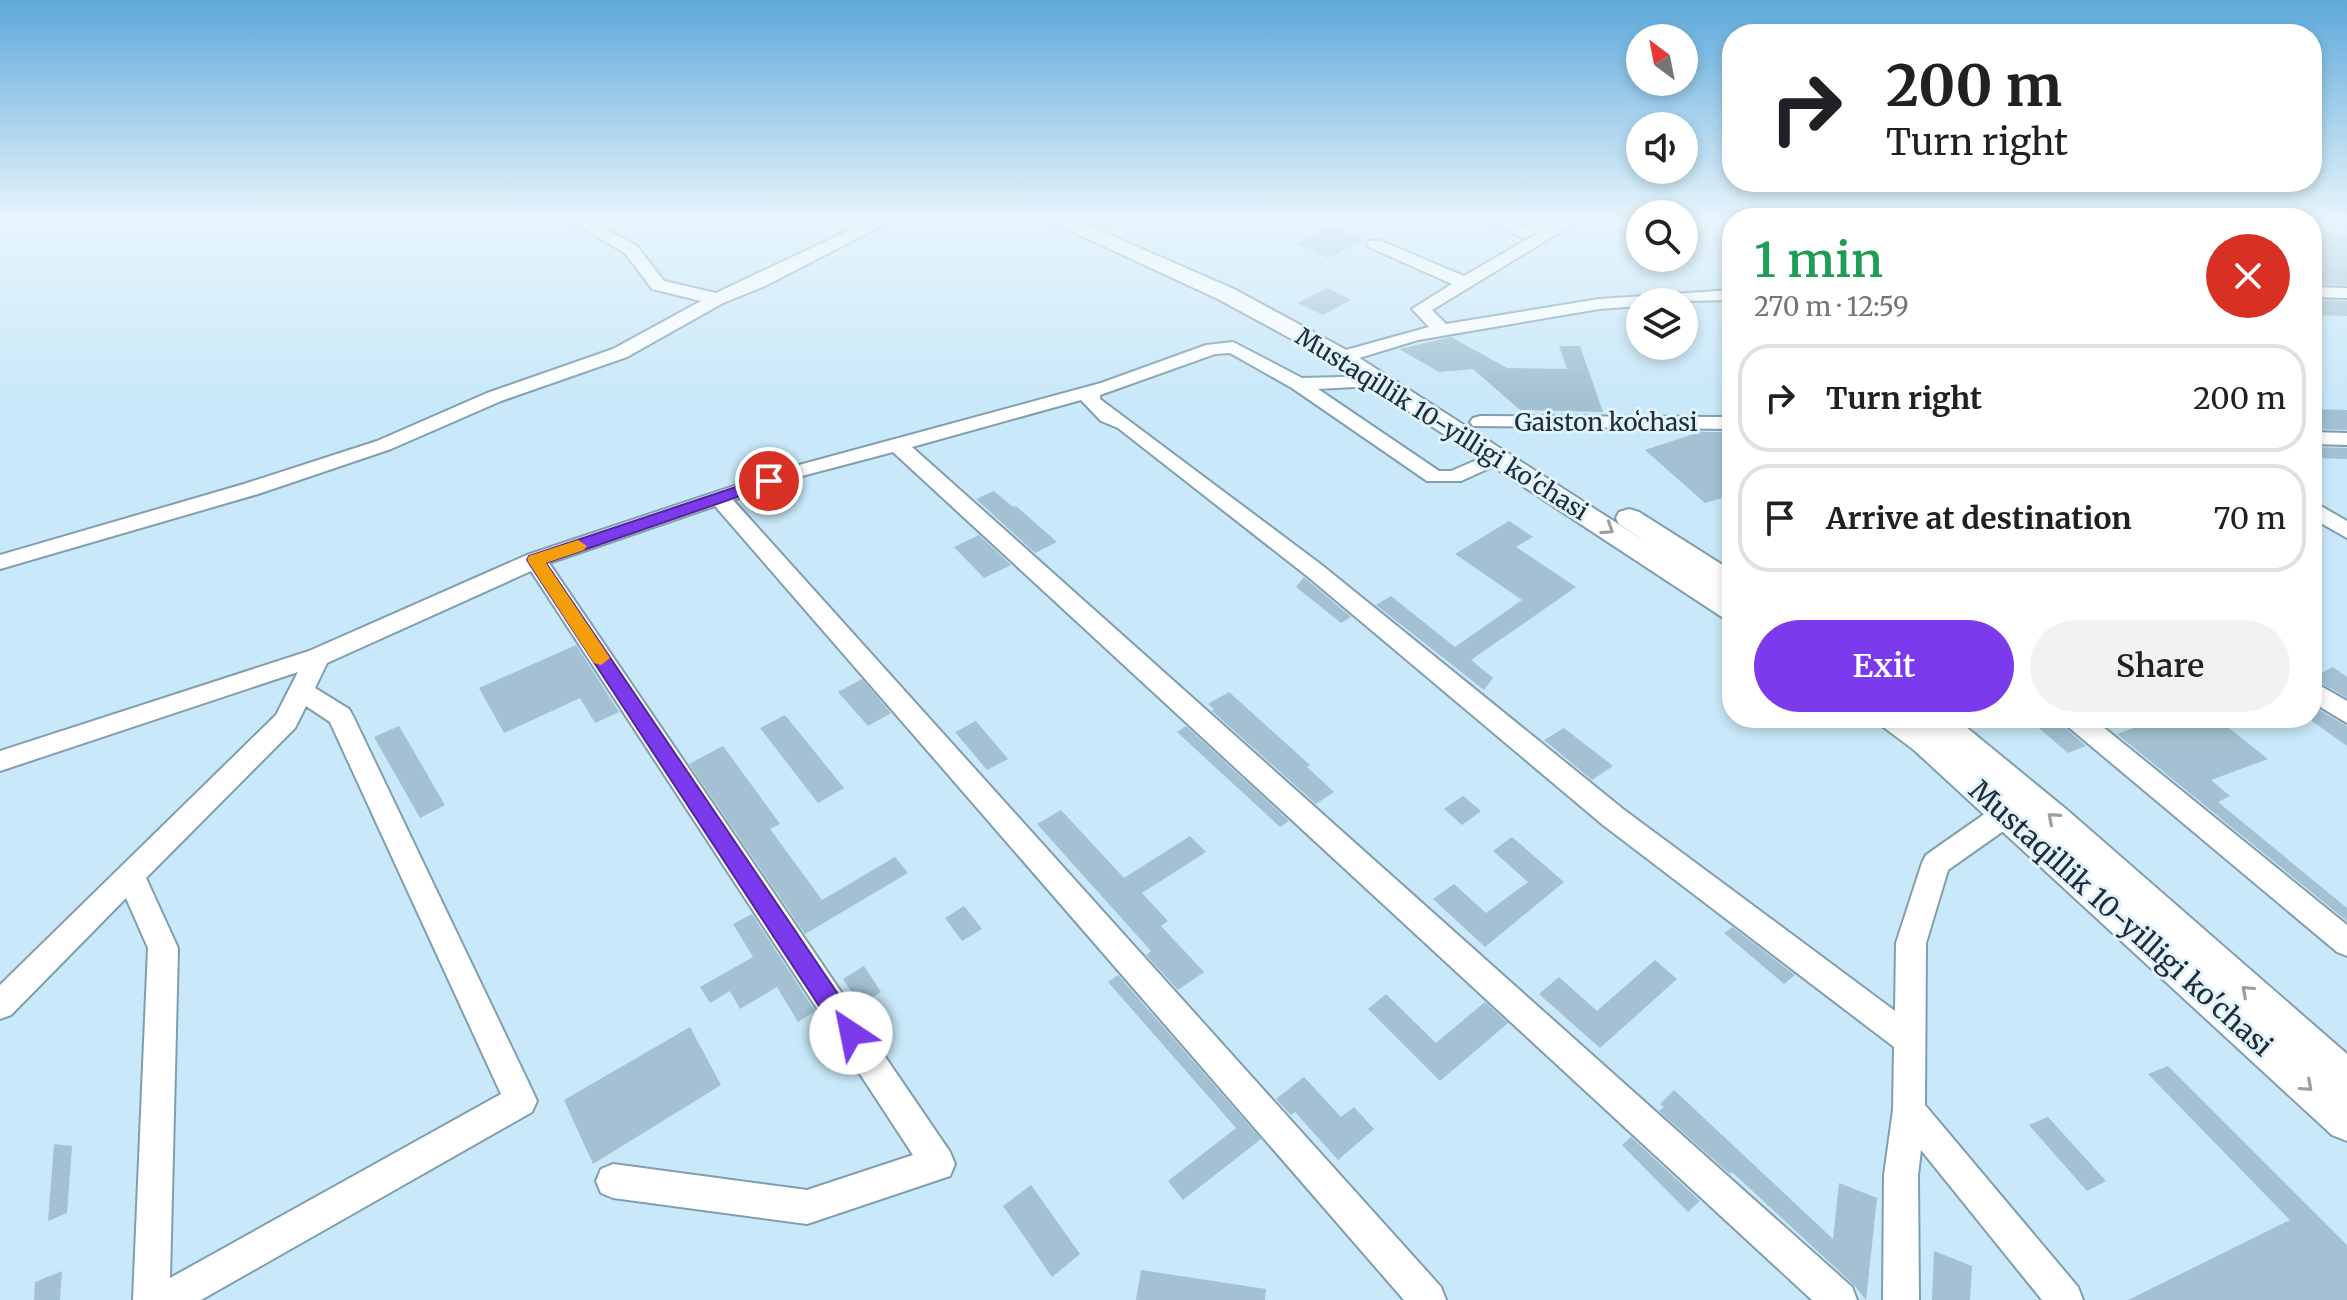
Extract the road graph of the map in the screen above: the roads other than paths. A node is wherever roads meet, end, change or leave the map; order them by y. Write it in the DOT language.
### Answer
graph roads {
  1 [pos="650,279"];
  2 [pos="766,279"];
  3 [pos="1191,279"];
  4 [pos="1229,279"];
  5 [pos="1455,279"];
  6 [pos="1472,279"];
  7 [pos="1465,283"];
  8 [pos="2322,292"];
  9 [pos="2347,293"];
  10 [pos="1722,295"];
  11 [pos="717,299"];
  12 [pos="1442,331"];
  13 [pos="1351,354"];
  14 [pos="1373,380"];
  15 [pos="1299,384"];
  16 [pos="1090,392"];
  17 [pos="1480,422"];
  18 [pos="1722,427"];
  19 [pos="2322,438"];
  20 [pos="2347,439"];
  21 [pos="897,444"];
  22 [pos="1498,457"];
  23 [pos="719,498"];
  24 [pos="2322,515"];
  25 [pos="2347,531"];
  26 [pos="535,560"];
  27 [pos="0,562"];
  28 [pos="1722,578"];
  29 [pos="1722,603"];
  30 [pos="318,657"];
  31 [pos="301,691"];
  32 [pos="2322,697"];
  33 [pos="2347,714"];
  34 [pos="1907,728"];
  35 [pos="1946,728"];
  36 [pos="2087,728"];
  37 [pos="0,761"];
  38 [pos="2006,814"];
  39 [pos="131,876"];
  40 [pos="2347,943"];
  41 [pos="0,1005"];
  42 [pos="1910,1041"];
  43 [pos="2347,1080"];
  44 [pos="1909,1110"];
  45 [pos="2347,1121"];
  46 [pos="613,1181"];
  47 [pos="151,1300"];
  48 [pos="166,1300"];
  49 [pos="1428,1300"];
  50 [pos="1839,1300"];
  51 [pos="1901,1300"];
  52 [pos="2065,1300"];
  1 -- 11 [label="street"];
  2 -- 11 [label="street"];
  3 -- 13 [label="main road, Mustaqillik 10-yilligi ko'chasi"];
  4 -- 13 [label="main road, Mustaqillik 10-yilligi ko'chasi"];
  5 -- 7 [label="street"];
  6 -- 7 [label="street"];
  7 -- 12 [label="street"];
  8 -- 9 [label="street"];
  10 -- 12 [label="street"];
  11 -- 27 [label="street"];
  12 -- 13 [label="street"];
  13 -- 14 [label="main road, Mustaqillik 10-yilligi ko'chasi"];
  13 -- 17 [label="main road, Mustaqillik 10-yilligi ko'chasi"];
  14 -- 15 [label="street"];
  14 -- 22 [label="main road, Mustaqillik 10-yilligi ko'chasi"];
  15 -- 16 [label="street"];
  15 -- 22 [label="street"];
  16 -- 21 [label="street"];
  16 -- 42 [label="street"];
  17 -- 18 [label="street, Gaiston koʻchasi"];
  17 -- 28 [label="main road, Mustaqillik 10-yilligi ko'chasi"];
  19 -- 20 [label="street"];
  21 -- 23 [label="street"];
  21 -- 50 [label="street"];
  22 -- 29 [label="main road, Mustaqillik 10-yilligi ko'chasi, one-way"];
  23 -- 26 [label="street"];
  23 -- 49 [label="street"];
  24 -- 25 [label="street"];
  26 -- 30 [label="street"];
  26 -- 46 [label="street"];
  30 -- 31 [label="street"];
  30 -- 37 [label="street"];
  31 -- 39 [label="street"];
  31 -- 48 [label="street"];
  32 -- 33 [label="street"];
  34 -- 38 [label="main road, Mustaqillik 10-yilligi ko'chasi"];
  43 -- 35 [label="main road, Mustaqillik 10-yilligi ko'chasi, one-way"];
  36 -- 40 [label="street"];
  38 -- 42 [label="street"];
  38 -- 45 [label="main road, Mustaqillik 10-yilligi ko'chasi, one-way"];
  39 -- 41 [label="street"];
  39 -- 47 [label="street"];
  42 -- 44 [label="street"];
  44 -- 51 [label="street"];
  44 -- 52 [label="street"];
}
